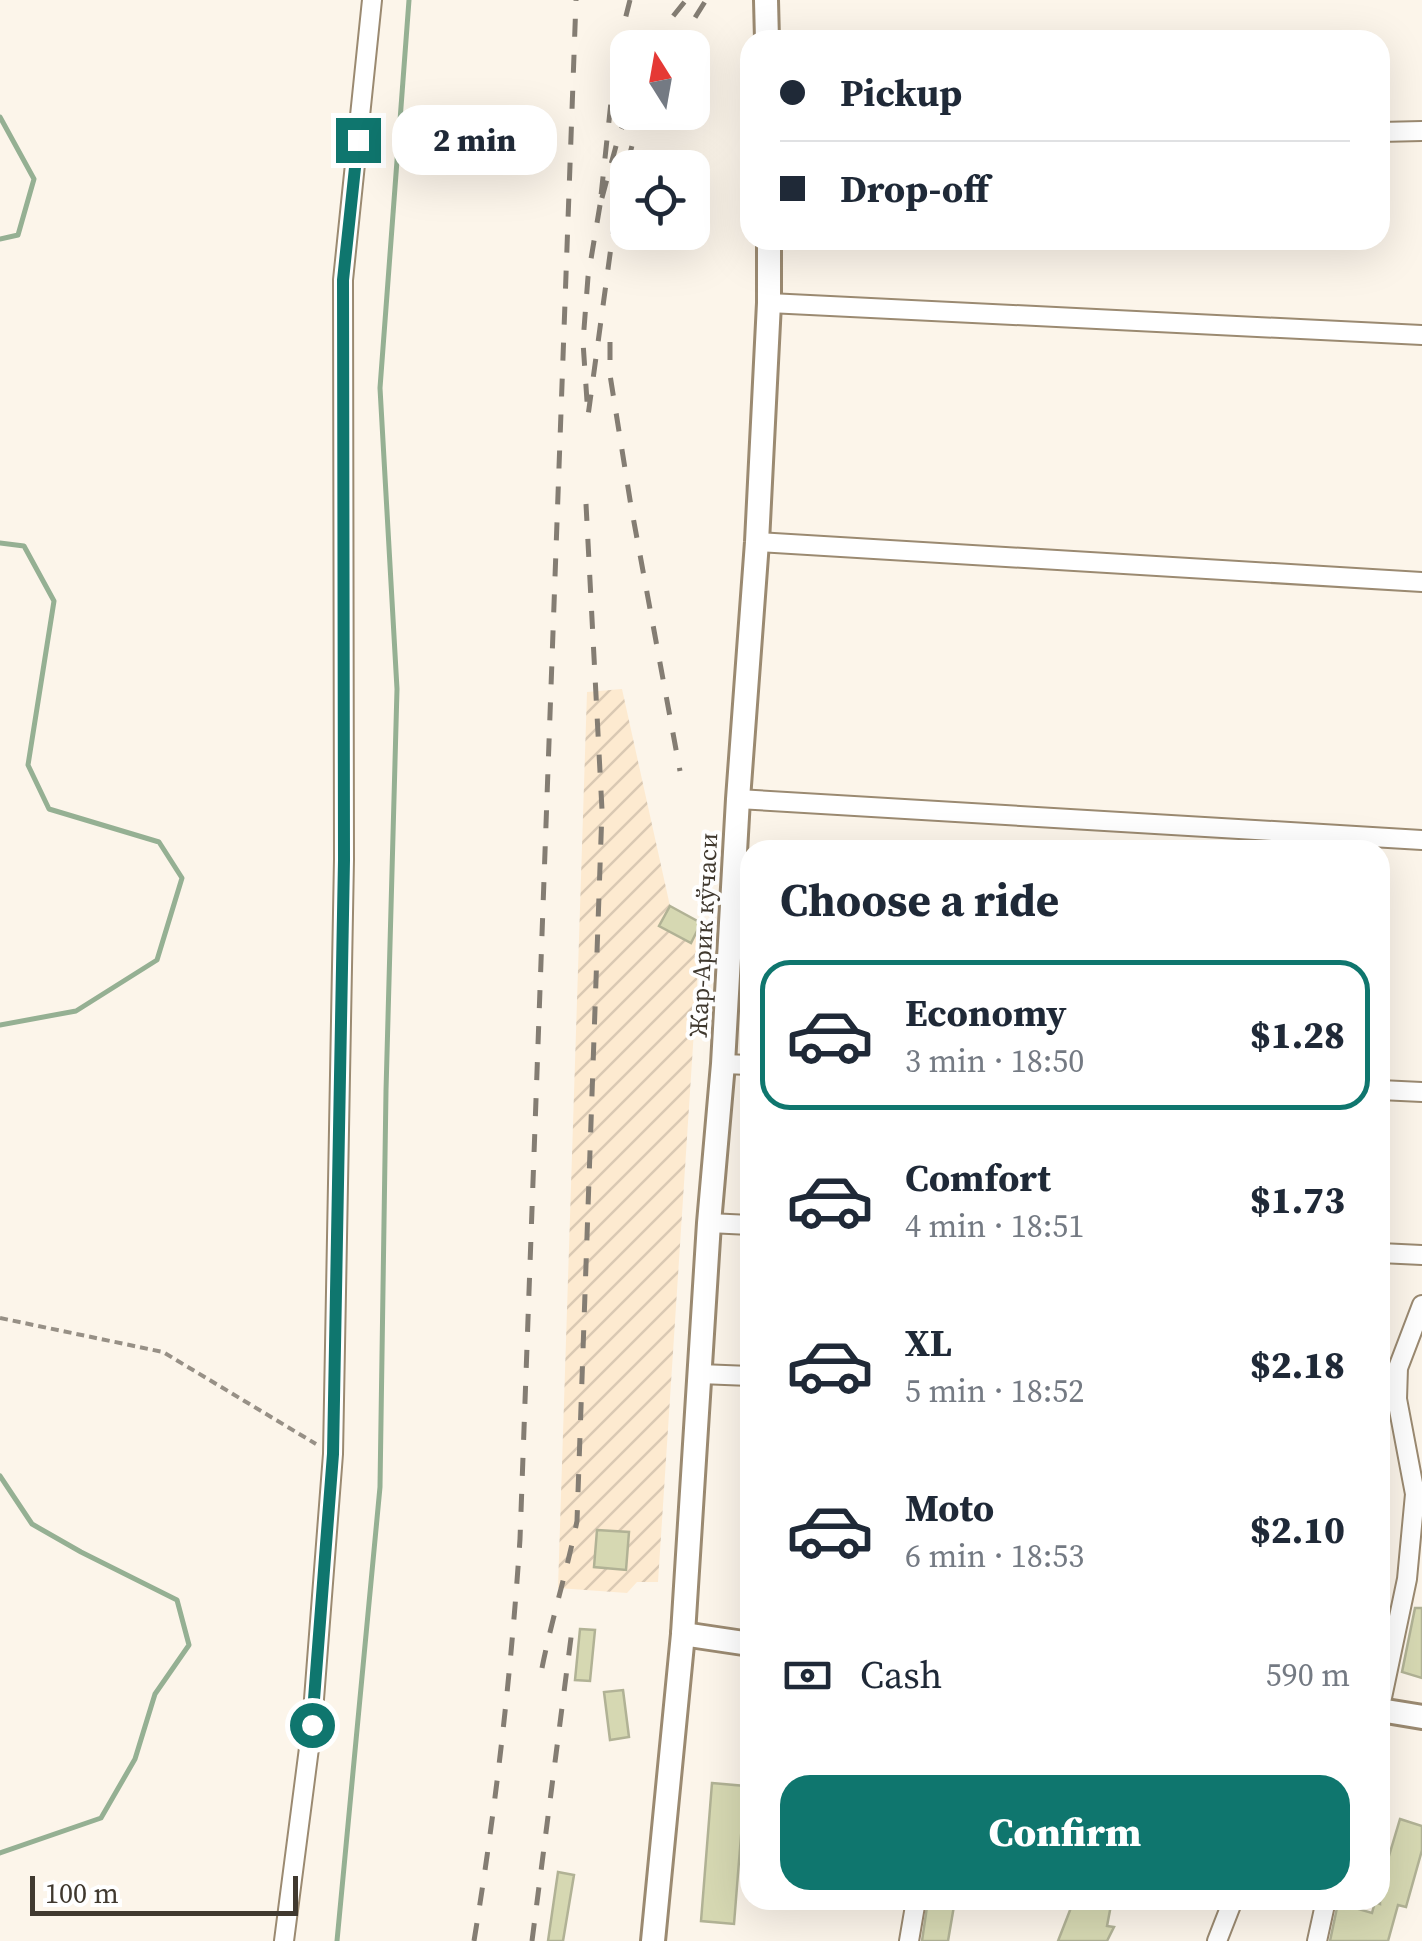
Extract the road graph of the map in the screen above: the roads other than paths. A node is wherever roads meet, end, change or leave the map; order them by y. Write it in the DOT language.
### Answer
graph roads {
  1 [pos="372,0"];
  2 [pos="766,0"];
  3 [pos="767,30"];
  4 [pos="1422,131"];
  5 [pos="1390,132"];
  6 [pos="769,250"];
  7 [pos="769,303"];
  8 [pos="1422,335"];
  9 [pos="758,542"];
  10 [pos="1422,582"];
  11 [pos="738,799"];
  12 [pos="1422,840"];
  13 [pos="723,1064"];
  14 [pos="740,1065"];
  15 [pos="1390,1090"];
  16 [pos="1422,1092"];
  17 [pos="709,1223"];
  18 [pos="740,1225"];
  19 [pos="1390,1253"];
  20 [pos="1422,1255"];
  21 [pos="1422,1305"];
  22 [pos="700,1374"];
  23 [pos="740,1376"];
  24 [pos="683,1634"];
  25 [pos="740,1643"];
  26 [pos="1390,1661"];
  27 [pos="1390,1711"];
  28 [pos="1422,1717"];
  29 [pos="914,1910"];
  30 [pos="1230,1910"];
  31 [pos="1324,1910"];
  32 [pos="284,1941"];
  33 [pos="654,1941"];
  34 [pos="908,1941"];
  35 [pos="1218,1941"];
  36 [pos="1317,1941"];
  1 -- 32 [label="street"];
  2 -- 3 [label="main road"];
  4 -- 5 [label="street"];
  6 -- 7 [label="main road, Жар-Арик кўчаси"];
  7 -- 8 [label="street"];
  7 -- 9 [label="main road, Жар-Арик кўчаси"];
  9 -- 10 [label="street"];
  9 -- 11 [label="main road, Жар-Арик кўчаси"];
  11 -- 12 [label="street"];
  11 -- 13 [label="main road, Жар-Арик кўчаси"];
  13 -- 14 [label="street"];
  13 -- 17 [label="main road, Жар-Арик кўчаси"];
  15 -- 16 [label="street"];
  17 -- 18 [label="street"];
  17 -- 22 [label="main road, Жар-Арик кўчаси"];
  19 -- 20 [label="street"];
  21 -- 26 [label="street"];
  22 -- 23 [label="street"];
  22 -- 24 [label="main road, Жар-Арик кўчаси"];
  24 -- 25 [label="main road"];
  24 -- 33 [label="main road, Жар-Арик кўчаси"];
  27 -- 28 [label="main road"];
  29 -- 34 [label="street"];
  30 -- 35 [label="street"];
  31 -- 36 [label="street"];
}
